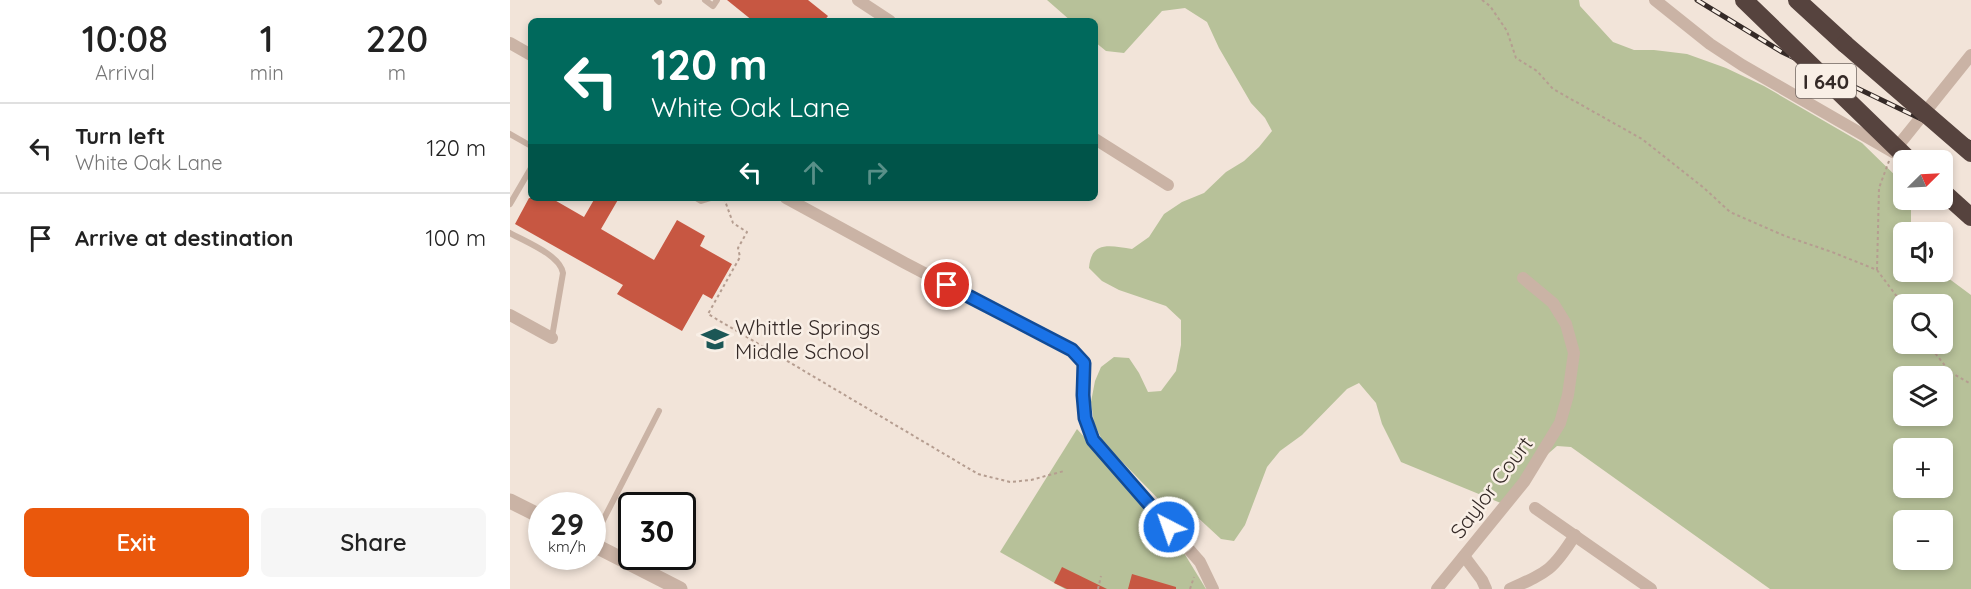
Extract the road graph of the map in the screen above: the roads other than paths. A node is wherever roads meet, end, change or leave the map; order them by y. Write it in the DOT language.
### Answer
graph roads {
  1 [pos="705,0"];
  2 [pos="717,0"];
  3 [pos="858,0"];
  4 [pos="1655,0"];
  5 [pos="1744,0"];
  6 [pos="1797,0"];
  7 [pos="885,18"];
  8 [pos="510,43"];
  9 [pos="528,53"];
  10 [pos="1971,55"];
  11 [pos="510,134"];
  12 [pos="1098,141"];
  13 [pos="528,144"];
  14 [pos="1899,150"];
  15 [pos="1971,153"];
  16 [pos="528,173"];
  17 [pos="1168,185"];
  18 [pos="791,201"];
  19 [pos="1953,201"];
  20 [pos="510,204"];
  21 [pos="1971,217"];
  22 [pos="510,233"];
  23 [pos="1523,278"];
  24 [pos="510,315"];
  25 [pos="552,338"];
  26 [pos="659,411"];
  27 [pos="510,501"];
  28 [pos="1535,508"];
  29 [pos="528,510"];
  30 [pos="606,515"];
  31 [pos="1575,535"];
  32 [pos="606,550"];
  33 [pos="1464,556"];
  34 [pos="680,589"];
  35 [pos="1213,589"];
  36 [pos="1437,589"];
  37 [pos="1486,589"];
  38 [pos="1510,589"];
  39 [pos="1651,589"];
  1 -- 2 [label="lane"];
  3 -- 7 [label="street"];
  4 -- 10 [label="street"];
  5 -- 14 [label="highway, I 640, bridge"];
  6 -- 15 [label="highway, I 640, bridge"];
  8 -- 9 [label="street"];
  11 -- 13 [label="lane"];
  12 -- 17 [label="street"];
  16 -- 20 [label="lane"];
  18 -- 35 [label="street"];
  19 -- 21 [label="highway"];
  22 -- 25 [label="lane"];
  23 -- 33 [label="street, Saylor Court"];
  24 -- 25 [label="street"];
  26 -- 30 [label="lane"];
  27 -- 29 [label="street"];
  28 -- 31 [label="street"];
  31 -- 38 [label="street"];
  31 -- 39 [label="street"];
  32 -- 34 [label="street"];
  33 -- 36 [label="street, Saylor Court"];
  33 -- 37 [label="street"];
}
